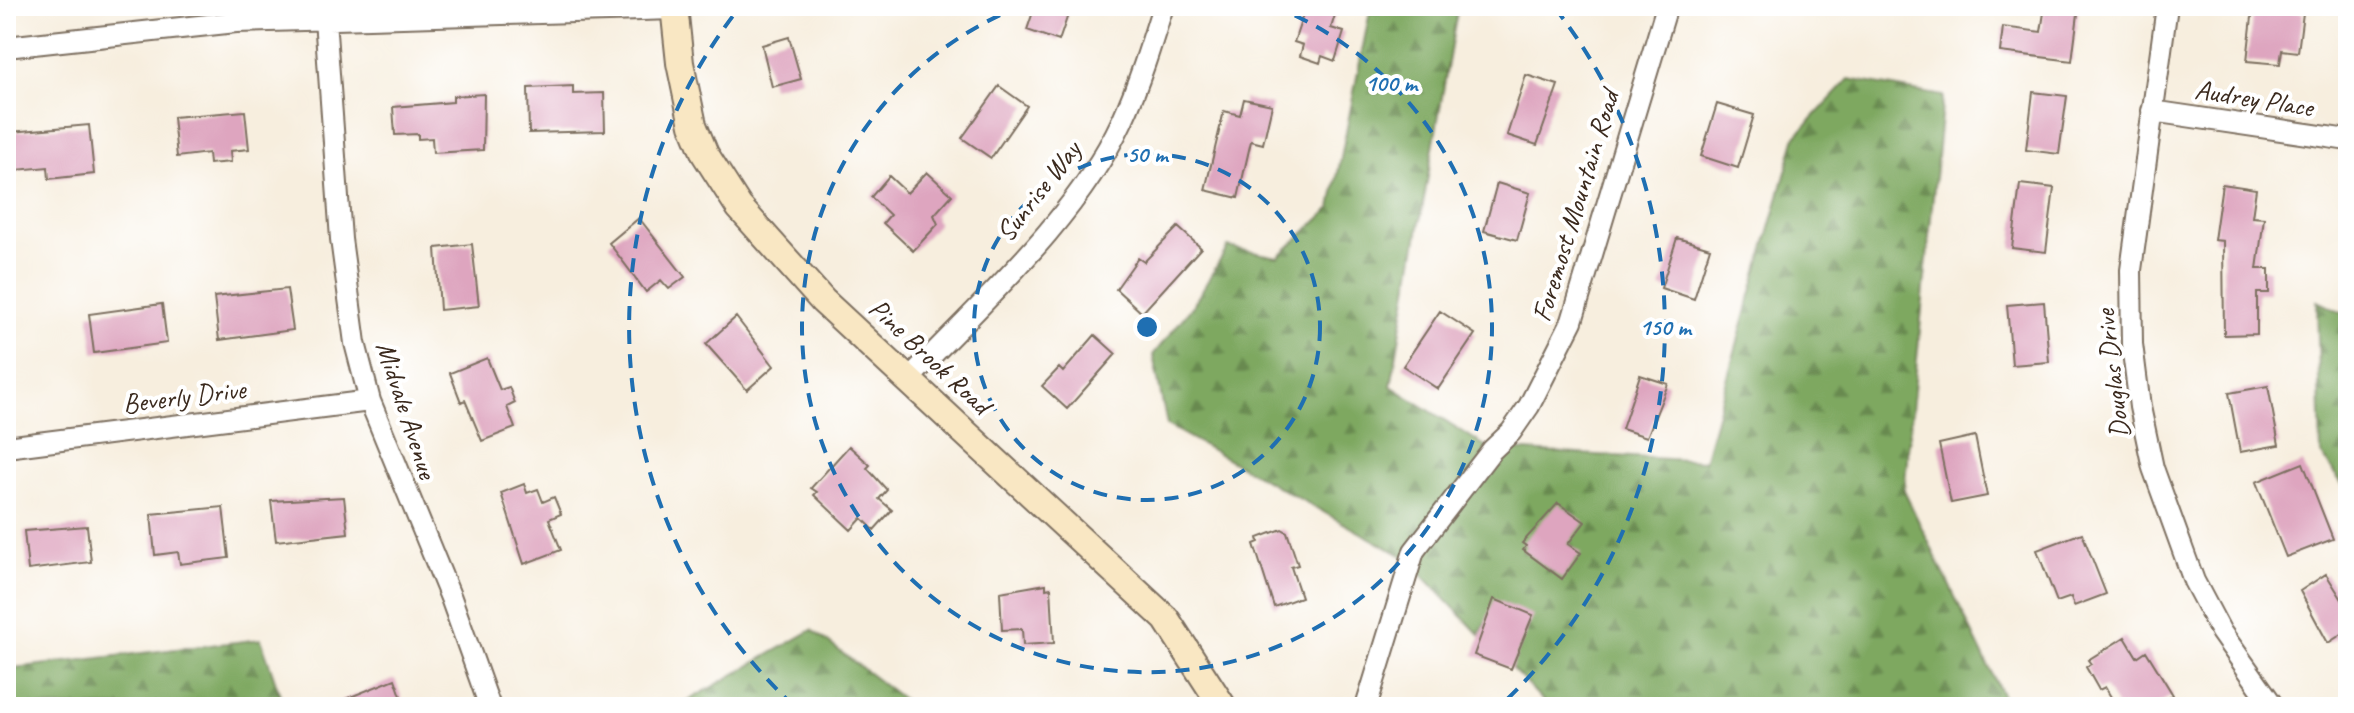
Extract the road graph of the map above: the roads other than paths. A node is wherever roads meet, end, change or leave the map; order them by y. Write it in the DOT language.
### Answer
graph roads {
  1 [pos="1163,6"];
  2 [pos="1667,6"];
  3 [pos="2167,6"];
  4 [pos="674,8"];
  5 [pos="325,19"];
  6 [pos="6,47"];
  7 [pos="2152,111"];
  8 [pos="2348,140"];
  9 [pos="908,380"];
  10 [pos="370,401"];
  11 [pos="6,447"];
  12 [pos="490,707"];
  13 [pos="1223,707"];
  14 [pos="1366,707"];
  15 [pos="2274,707"];
  1 -- 9 [label="street, Sunrise Way"];
  2 -- 14 [label="street, Foremost Mountain Road"];
  3 -- 7 [label="street, Douglas Drive"];
  4 -- 5 [label="street"];
  4 -- 9 [label="street, Pine Brook Road"];
  5 -- 6 [label="street"];
  5 -- 10 [label="street, Midvale Avenue"];
  7 -- 8 [label="street, Audrey Place"];
  7 -- 15 [label="street, Douglas Drive"];
  9 -- 13 [label="street, Pine Brook Road"];
  10 -- 11 [label="street, Beverly Drive"];
  10 -- 12 [label="street, Midvale Avenue"];
}
